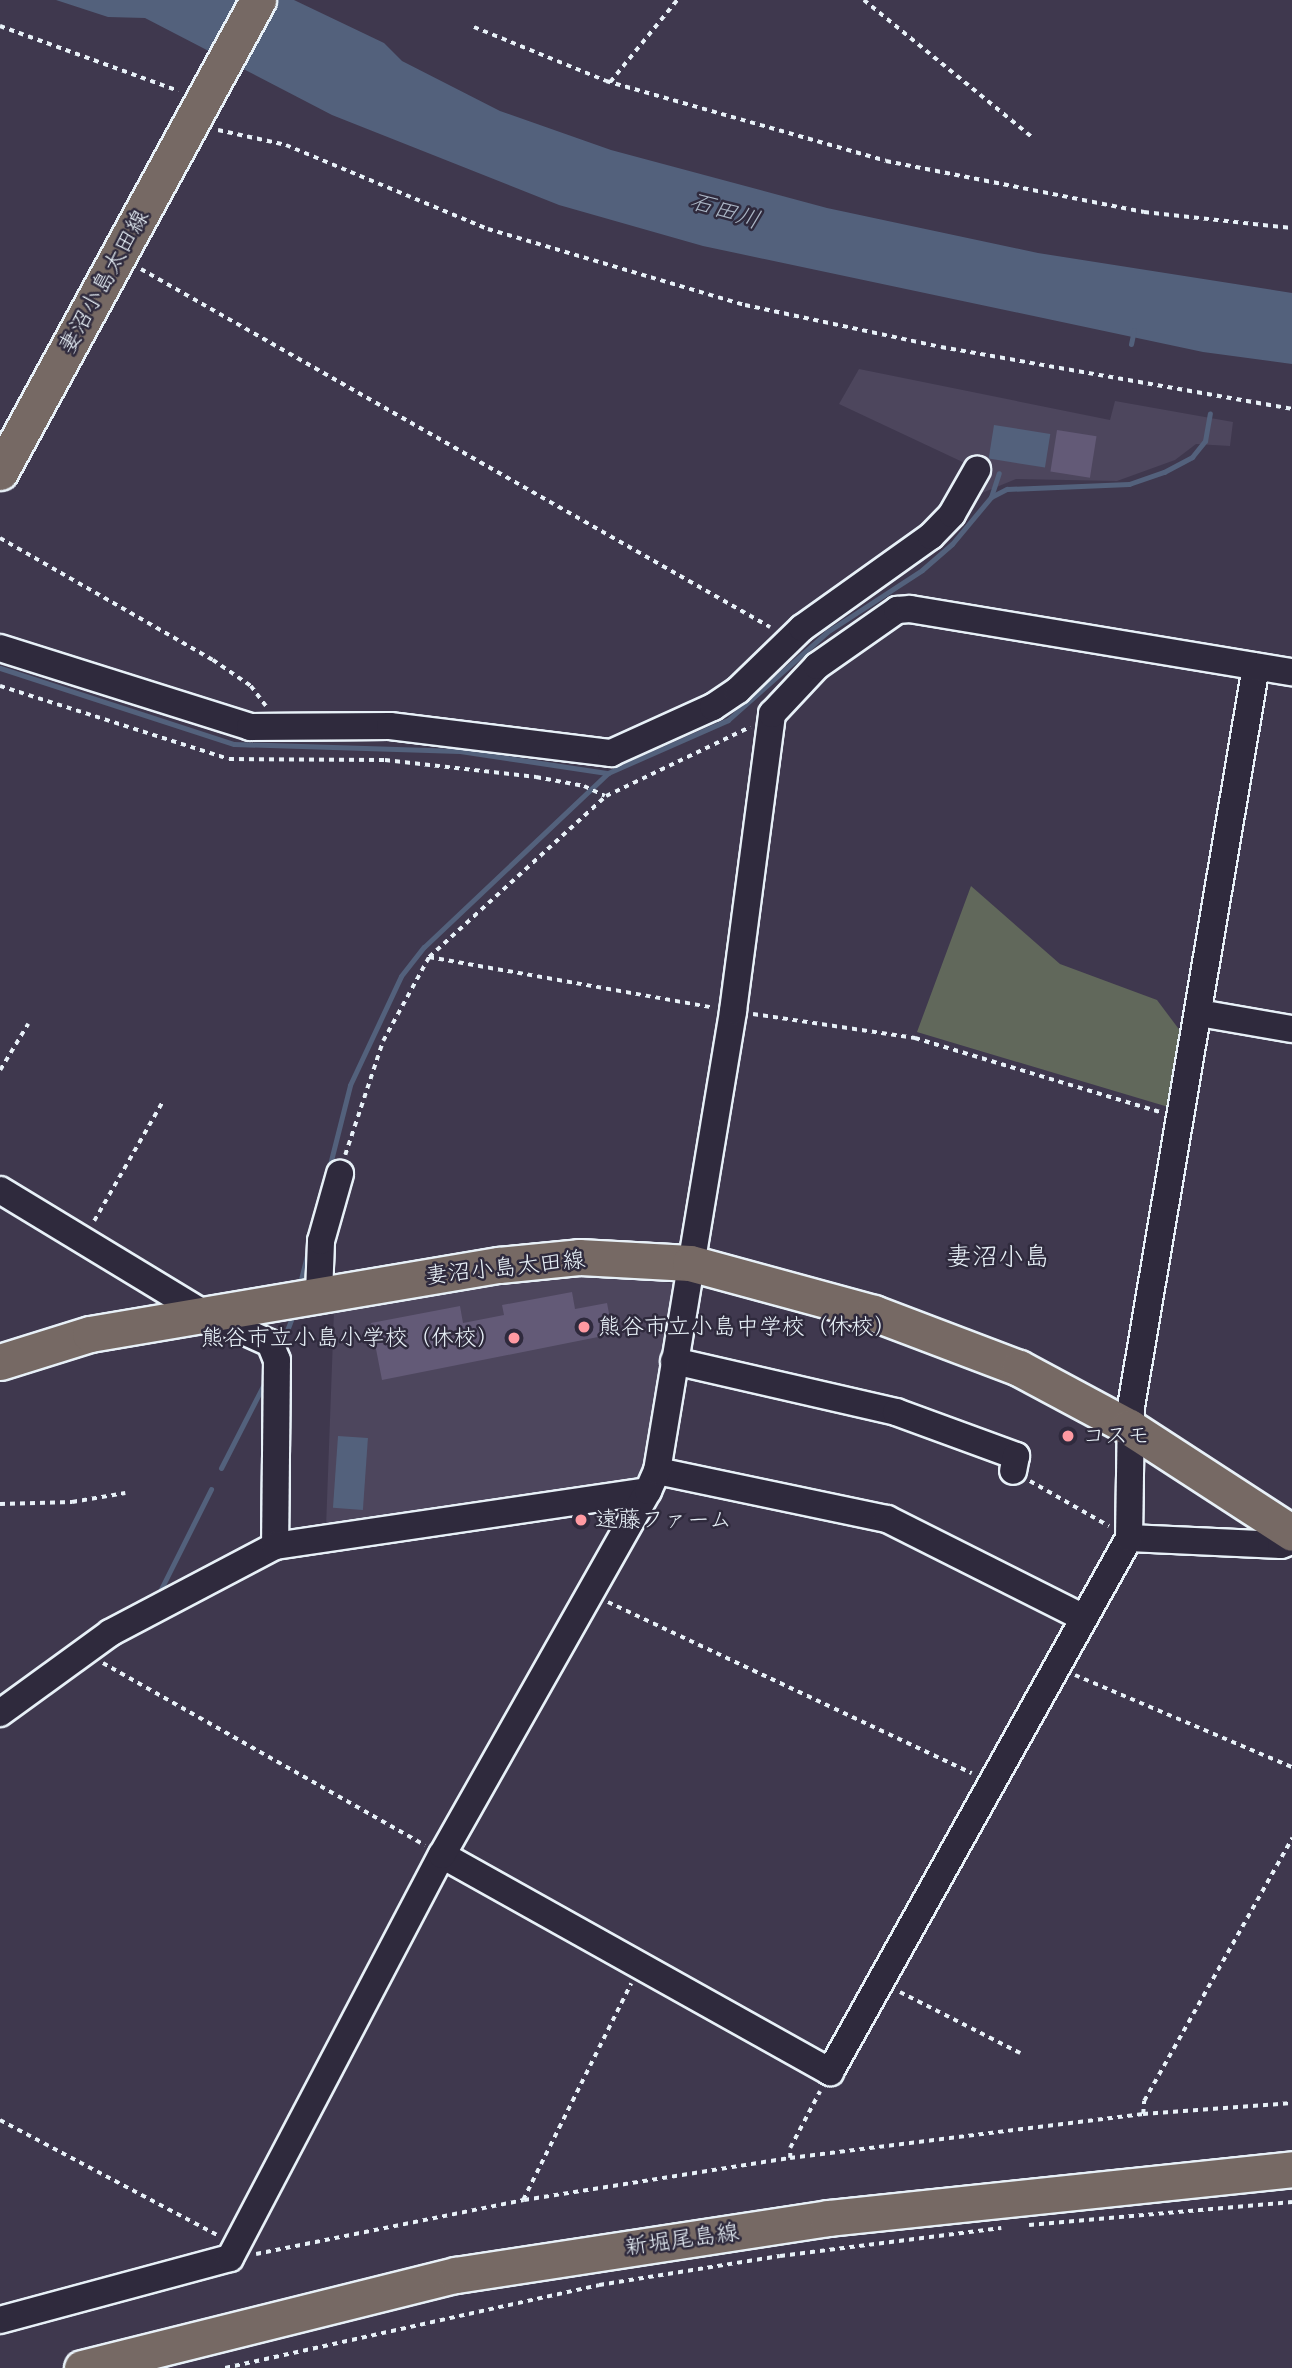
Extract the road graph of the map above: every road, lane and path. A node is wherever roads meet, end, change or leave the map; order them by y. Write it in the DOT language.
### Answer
graph roads {
  1 [pos="258,0"];
  2 [pos="677,0"];
  3 [pos="864,0"];
  4 [pos="0,26"];
  5 [pos="474,27"];
  6 [pos="610,82"];
  7 [pos="195,101"];
  8 [pos="1032,138"];
  9 [pos="1292,229"];
  10 [pos="119,255"];
  11 [pos="1292,409"];
  12 [pos="977,470"];
  13 [pos="0,472"];
  14 [pos="0,538"];
  15 [pos="791,639"];
  16 [pos="0,648"];
  17 [pos="1256,666"];
  18 [pos="1292,672"];
  19 [pos="772,714"];
  20 [pos="271,727"];
  21 [pos="429,957"];
  22 [pos="733,1011"];
  23 [pos="1199,1013"];
  24 [pos="28,1024"];
  25 [pos="1292,1029"];
  26 [pos="0,1070"];
  27 [pos="163,1101"];
  28 [pos="1182,1118"];
  29 [pos="340,1174"];
  30 [pos="0,1190"];
  31 [pos="82,1243"];
  32 [pos="690,1263"];
  33 [pos="320,1294"];
  34 [pos="203,1313"];
  35 [pos="0,1362"];
  36 [pos="674,1362"];
  37 [pos="1129,1427"];
  38 [pos="1013,1471"];
  39 [pos="652,1481"];
  40 [pos="125,1493"];
  41 [pos="0,1504"];
  42 [pos="1292,1533"];
  43 [pos="1129,1538"];
  44 [pos="1292,1541"];
  45 [pos="275,1546"];
  46 [pos="591,1592"];
  47 [pos="1084,1618"];
  48 [pos="91,1646"];
  49 [pos="1057,1668"];
  50 [pos="0,1713"];
  51 [pos="1292,1767"];
  52 [pos="993,1784"];
  53 [pos="1292,1838"];
  54 [pos="442,1854"];
  55 [pos="640,1965"];
  56 [pos="880,1983"];
  57 [pos="1020,2053"];
  58 [pos="830,2072"];
  59 [pos="1292,2103"];
  60 [pos="1143,2114"];
  61 [pos="0,2120"];
  62 [pos="790,2158"];
  63 [pos="1292,2169"];
  64 [pos="523,2200"];
  65 [pos="1292,2202"];
  66 [pos="1022,2226"];
  67 [pos="1009,2227"];
  68 [pos="236,2248"];
  69 [pos="0,2320"];
  70 [pos="82,2368"];
  71 [pos="225,2368"];
  1 -- 7 [label="main road, 妻沼小島太田線"];
  2 -- 6 [label="path"];
  3 -- 8 [label="path"];
  4 -- 7 [label="path"];
  5 -- 6 [label="path"];
  6 -- 9 [label="path"];
  7 -- 10 [label="main road, 妻沼小島太田線"];
  7 -- 11 [label="path"];
  10 -- 13 [label="main road, 妻沼小島太田線"];
  10 -- 15 [label="path"];
  12 -- 15 [label="street"];
  14 -- 20 [label="path"];
  15 -- 20 [label="street"];
  16 -- 20 [label="street"];
  17 -- 18 [label="street"];
  17 -- 19 [label="street"];
  17 -- 23 [label="street"];
  19 -- 21 [label="path"];
  19 -- 22 [label="street"];
  21 -- 22 [label="path"];
  21 -- 29 [label="path"];
  22 -- 28 [label="path"];
  22 -- 32 [label="street"];
  23 -- 25 [label="street"];
  23 -- 28 [label="street"];
  24 -- 26 [label="path"];
  27 -- 31 [label="path"];
  28 -- 37 [label="street"];
  29 -- 33 [label="street"];
  30 -- 31 [label="street"];
  31 -- 34 [label="street"];
  32 -- 33 [label="main road, 妻沼小島太田線"];
  32 -- 36 [label="street"];
  32 -- 37 [label="main road, 妻沼小島太田線"];
  33 -- 34 [label="main road, 妻沼小島太田線"];
  34 -- 35 [label="main road, 妻沼小島太田線"];
  34 -- 45 [label="street"];
  36 -- 38 [label="street"];
  36 -- 39 [label="street"];
  37 -- 42 [label="main road, 妻沼小島太田線"];
  37 -- 43 [label="street"];
  38 -- 43 [label="path"];
  39 -- 45 [label="street"];
  39 -- 46 [label="street"];
  39 -- 47 [label="street"];
  40 -- 41 [label="path"];
  43 -- 44 [label="street"];
  43 -- 47 [label="street"];
  45 -- 48 [label="street"];
  46 -- 52 [label="path"];
  46 -- 54 [label="street"];
  47 -- 49 [label="street"];
  48 -- 50 [label="street"];
  48 -- 54 [label="path"];
  49 -- 51 [label="path"];
  49 -- 52 [label="street"];
  52 -- 56 [label="street"];
  53 -- 60 [label="path"];
  54 -- 55 [label="street"];
  54 -- 68 [label="street"];
  55 -- 58 [label="street"];
  55 -- 64 [label="path"];
  56 -- 57 [label="path"];
  56 -- 58 [label="street"];
  58 -- 62 [label="path"];
  59 -- 60 [label="path"];
  60 -- 62 [label="path"];
  61 -- 68 [label="path"];
  62 -- 64 [label="path"];
  63 -- 70 [label="main road, 新堀尾島線"];
  64 -- 68 [label="path"];
  65 -- 66 [label="path"];
  67 -- 71 [label="path"];
  68 -- 69 [label="street"];
}
